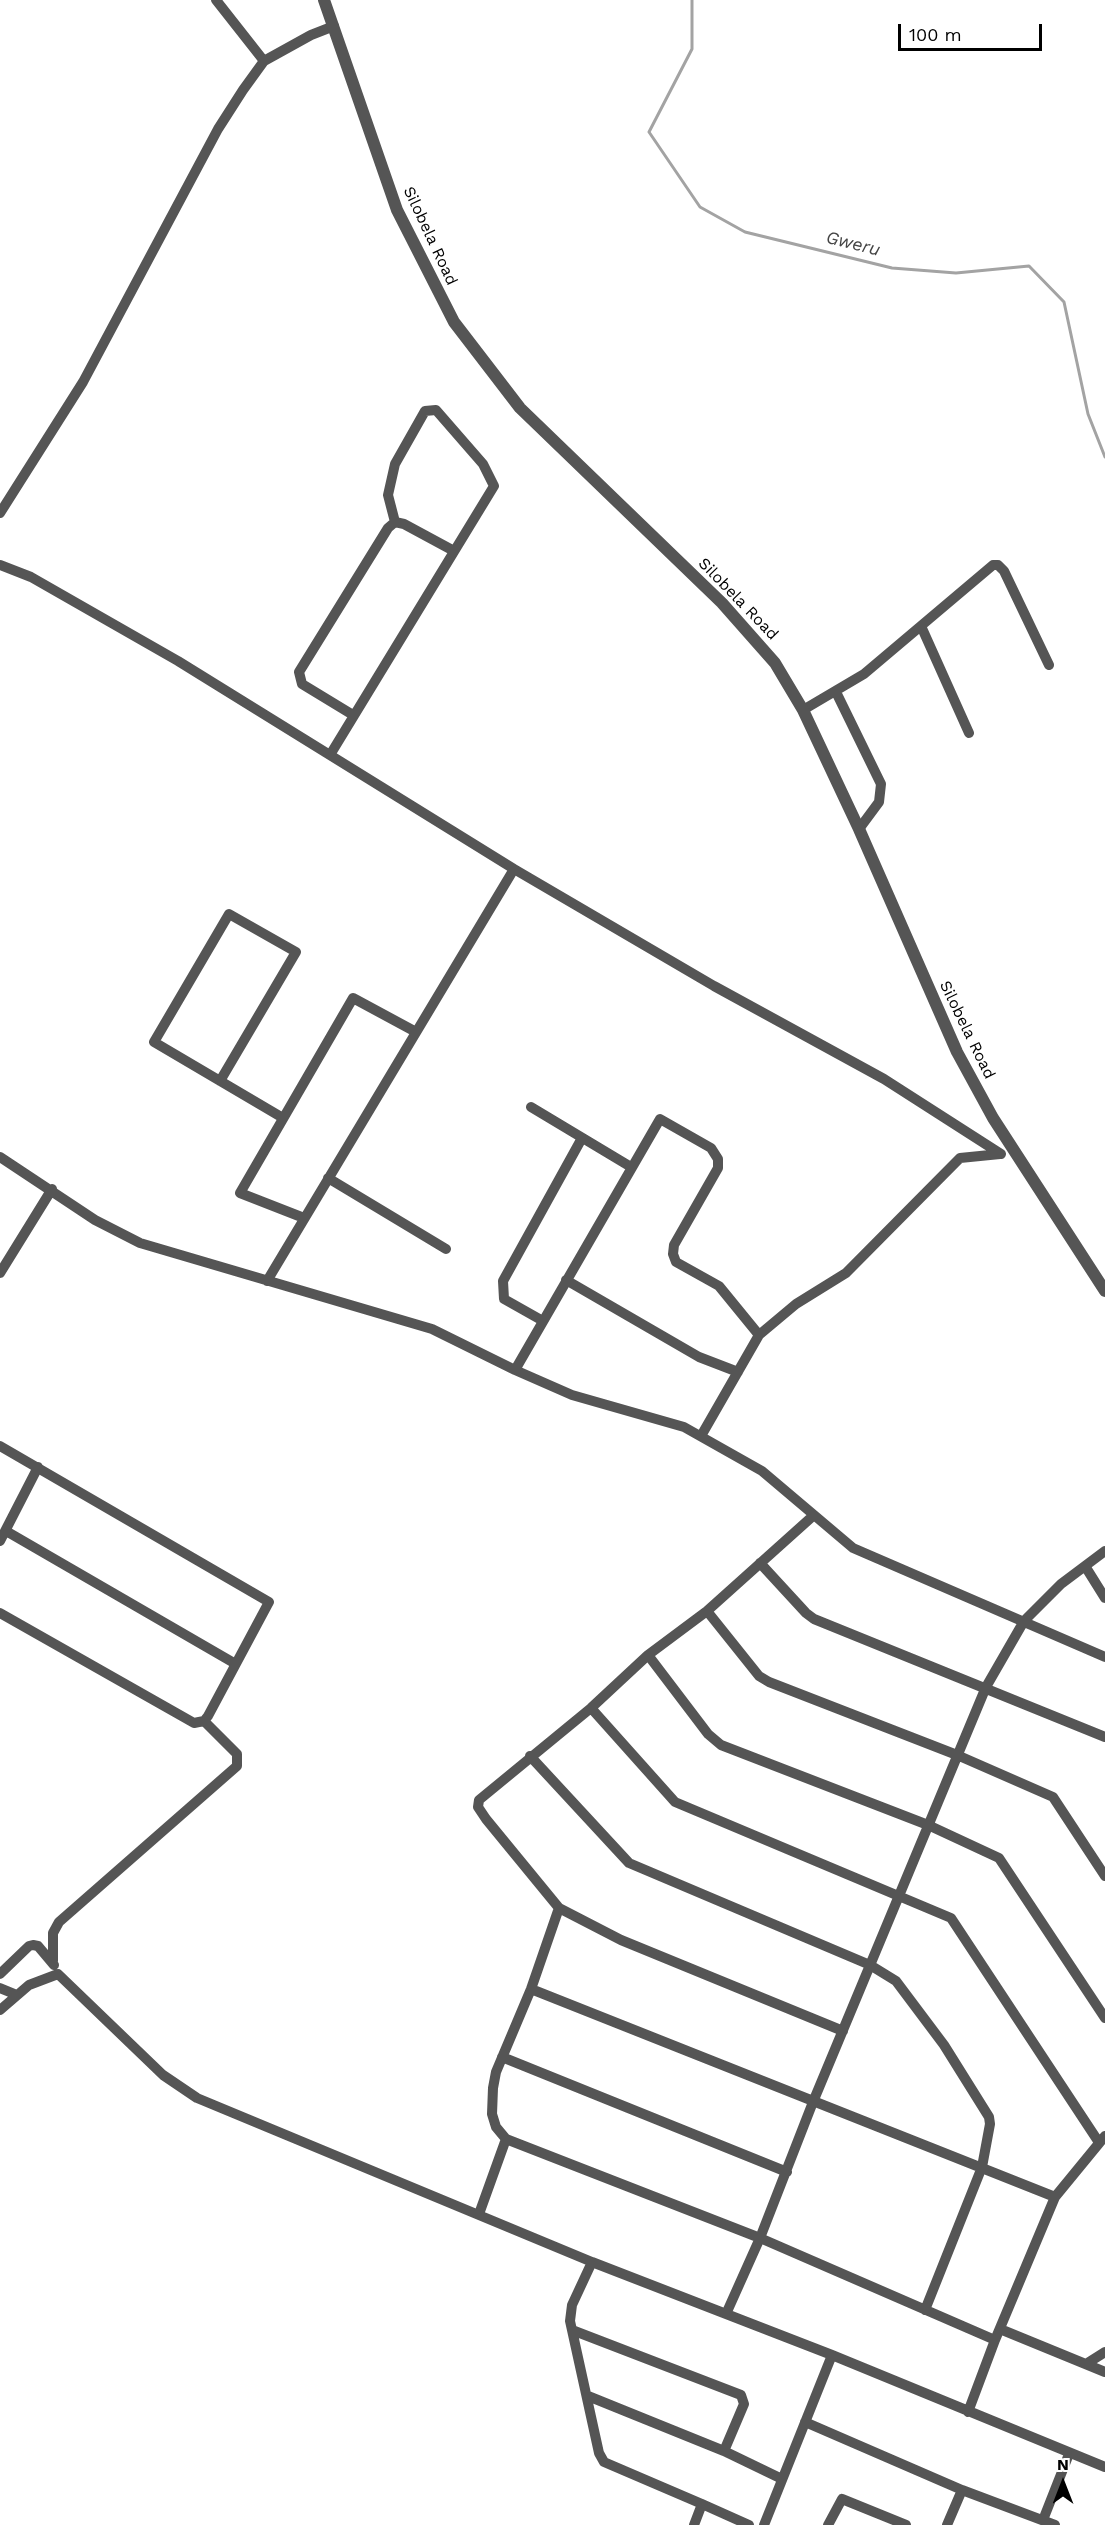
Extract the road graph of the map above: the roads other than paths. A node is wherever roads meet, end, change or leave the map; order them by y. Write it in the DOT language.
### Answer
graph roads {
  1 [pos="216,0"];
  2 [pos="324,0"];
  3 [pos="334,26"];
  4 [pos="264,62"];
  5 [pos="0,513"];
  6 [pos="395,522"];
  7 [pos="454,551"];
  8 [pos="0,565"];
  9 [pos="921,626"];
  10 [pos="1049,665"];
  11 [pos="836,692"];
  12 [pos="803,710"];
  13 [pos="353,715"];
  14 [pos="969,733"];
  15 [pos="330,755"];
  16 [pos="859,828"];
  17 [pos="514,869"];
  18 [pos="416,1032"];
  19 [pos="220,1081"];
  20 [pos="531,1107"];
  21 [pos="283,1118"];
  22 [pos="582,1138"];
  23 [pos="1015,1152"];
  24 [pos="1000,1154"];
  25 [pos="0,1157"];
  26 [pos="631,1167"];
  27 [pos="328,1178"];
  28 [pos="52,1189"];
  29 [pos="304,1218"];
  30 [pos="0,1247"];
  31 [pos="446,1249"];
  32 [pos="11,1254"];
  33 [pos="0,1273"];
  34 [pos="566,1280"];
  35 [pos="267,1281"];
  36 [pos="1105,1291"];
  37 [pos="543,1321"];
  38 [pos="759,1335"];
  39 [pos="515,1370"];
  40 [pos="738,1372"];
  41 [pos="701,1436"];
  42 [pos="0,1446"];
  43 [pos="38,1467"];
  44 [pos="814,1515"];
  45 [pos="6,1531"];
  46 [pos="0,1541"];
  47 [pos="1105,1551"];
  48 [pos="760,1563"];
  49 [pos="1085,1566"];
  50 [pos="1105,1598"];
  51 [pos="707,1611"];
  52 [pos="0,1613"];
  53 [pos="1024,1621"];
  54 [pos="648,1655"];
  55 [pos="1105,1657"];
  56 [pos="234,1664"];
  57 [pos="986,1687"];
  58 [pos="591,1708"];
  59 [pos="204,1721"];
  60 [pos="1105,1737"];
  61 [pos="957,1755"];
  62 [pos="530,1756"];
  63 [pos="928,1825"];
  64 [pos="1105,1876"];
  65 [pos="899,1894"];
  66 [pos="559,1908"];
  67 [pos="53,1961"];
  68 [pos="870,1965"];
  69 [pos="0,1974"];
  70 [pos="58,1974"];
  71 [pos="0,1988"];
  72 [pos="531,1989"];
  73 [pos="17,1995"];
  74 [pos="0,2010"];
  75 [pos="1105,2018"];
  76 [pos="843,2031"];
  77 [pos="502,2057"];
  78 [pos="813,2102"];
  79 [pos="506,2139"];
  80 [pos="1102,2139"];
  81 [pos="982,2167"];
  82 [pos="787,2172"];
  83 [pos="1055,2197"];
  84 [pos="479,2214"];
  85 [pos="760,2238"];
  86 [pos="592,2262"];
  87 [pos="925,2310"];
  88 [pos="726,2314"];
  89 [pos="1000,2329"];
  90 [pos="572,2330"];
  91 [pos="995,2340"];
  92 [pos="1105,2352"];
  93 [pos="832,2355"];
  94 [pos="1086,2364"];
  95 [pos="1105,2372"];
  96 [pos="588,2396"];
  97 [pos="968,2412"];
  98 [pos="805,2422"];
  99 [pos="724,2451"];
  100 [pos="1069,2454"];
  101 [pos="1105,2467"];
  102 [pos="782,2479"];
  103 [pos="962,2490"];
  104 [pos="702,2504"];
  105 [pos="1043,2520"];
  106 [pos="694,2525"];
  107 [pos="749,2525"];
  108 [pos="764,2525"];
  109 [pos="828,2525"];
  110 [pos="906,2525"];
  111 [pos="947,2525"];
  112 [pos="1055,2525"];
  1 -- 4 [label="street"];
  2 -- 3 [label="street, Silobela Road"];
  3 -- 4 [label="street"];
  3 -- 12 [label="street, Silobela Road"];
  4 -- 5 [label="street"];
  6 -- 7 [label="street"];
  6 -- 7 [label="street"];
  6 -- 13 [label="street"];
  7 -- 13 [label="street"];
  8 -- 15 [label="street"];
  9 -- 10 [label="street"];
  9 -- 11 [label="street"];
  9 -- 14 [label="street"];
  11 -- 12 [label="street"];
  11 -- 16 [label="street"];
  12 -- 16 [label="street, Silobela Road"];
  13 -- 15 [label="street"];
  15 -- 17 [label="street"];
  16 -- 23 [label="street, Silobela Road"];
  17 -- 18 [label="street"];
  17 -- 24 [label="street"];
  18 -- 21 [label="street"];
  18 -- 27 [label="street"];
  19 -- 19 [label="street"];
  19 -- 21 [label="street"];
  20 -- 22 [label="street"];
  21 -- 29 [label="street"];
  22 -- 26 [label="street"];
  22 -- 37 [label="street"];
  23 -- 24 [label="street"];
  23 -- 36 [label="street, Silobela Road"];
  24 -- 38 [label="street"];
  25 -- 28 [label="street"];
  26 -- 34 [label="street"];
  26 -- 38 [label="street"];
  27 -- 29 [label="street"];
  27 -- 31 [label="street"];
  28 -- 32 [label="street"];
  28 -- 35 [label="street"];
  29 -- 35 [label="street"];
  30 -- 32 [label="street"];
  32 -- 33 [label="street"];
  34 -- 37 [label="street"];
  34 -- 40 [label="street"];
  35 -- 39 [label="street"];
  37 -- 39 [label="street"];
  38 -- 40 [label="street"];
  39 -- 41 [label="street"];
  40 -- 41 [label="street"];
  41 -- 44 [label="street"];
  42 -- 43 [label="street"];
  43 -- 45 [label="street"];
  43 -- 56 [label="street"];
  44 -- 48 [label="street"];
  44 -- 53 [label="street"];
  45 -- 46 [label="street"];
  45 -- 56 [label="street"];
  47 -- 49 [label="street"];
  48 -- 51 [label="street"];
  48 -- 57 [label="street"];
  49 -- 50 [label="street"];
  49 -- 53 [label="street"];
  51 -- 54 [label="street"];
  51 -- 61 [label="street"];
  52 -- 59 [label="street"];
  53 -- 55 [label="street"];
  53 -- 57 [label="street"];
  54 -- 58 [label="street"];
  54 -- 63 [label="street"];
  56 -- 59 [label="street"];
  57 -- 60 [label="street"];
  57 -- 61 [label="street"];
  58 -- 62 [label="street"];
  58 -- 65 [label="street"];
  59 -- 67 [label="street"];
  61 -- 63 [label="street"];
  61 -- 64 [label="street"];
  62 -- 66 [label="street"];
  62 -- 68 [label="street"];
  63 -- 65 [label="street"];
  63 -- 75 [label="street"];
  65 -- 68 [label="street"];
  65 -- 80 [label="street"];
  66 -- 72 [label="street"];
  66 -- 76 [label="street"];
  67 -- 69 [label="street"];
  67 -- 70 [label="street"];
  68 -- 76 [label="street"];
  68 -- 81 [label="street"];
  70 -- 73 [label="street"];
  70 -- 84 [label="street"];
  71 -- 73 [label="street"];
  72 -- 77 [label="street"];
  72 -- 78 [label="street"];
  73 -- 74 [label="street"];
  76 -- 78 [label="street"];
  77 -- 79 [label="street"];
  77 -- 82 [label="street"];
  78 -- 81 [label="street"];
  78 -- 82 [label="street"];
  79 -- 84 [label="street"];
  79 -- 85 [label="street"];
  80 -- 83 [label="street"];
  81 -- 83 [label="street"];
  81 -- 87 [label="street"];
  82 -- 85 [label="street"];
  83 -- 89 [label="street"];
  84 -- 86 [label="street"];
  85 -- 87 [label="street"];
  85 -- 88 [label="street"];
  86 -- 88 [label="street"];
  86 -- 90 [label="street"];
  87 -- 91 [label="street"];
  88 -- 93 [label="street"];
  89 -- 91 [label="street"];
  89 -- 94 [label="street"];
  90 -- 96 [label="street"];
  90 -- 99 [label="street"];
  91 -- 97 [label="street"];
  92 -- 94 [label="street"];
  93 -- 97 [label="street"];
  93 -- 98 [label="street"];
  94 -- 95 [label="street"];
  96 -- 99 [label="street"];
  96 -- 104 [label="street"];
  97 -- 100 [label="street"];
  98 -- 102 [label="street"];
  98 -- 103 [label="street"];
  99 -- 102 [label="street"];
  100 -- 101 [label="street"];
  100 -- 105 [label="street"];
  102 -- 108 [label="street"];
  103 -- 105 [label="street"];
  103 -- 111 [label="street"];
  104 -- 106 [label="street"];
  104 -- 107 [label="street"];
  105 -- 112 [label="street"];
  109 -- 110 [label="street"];
}
